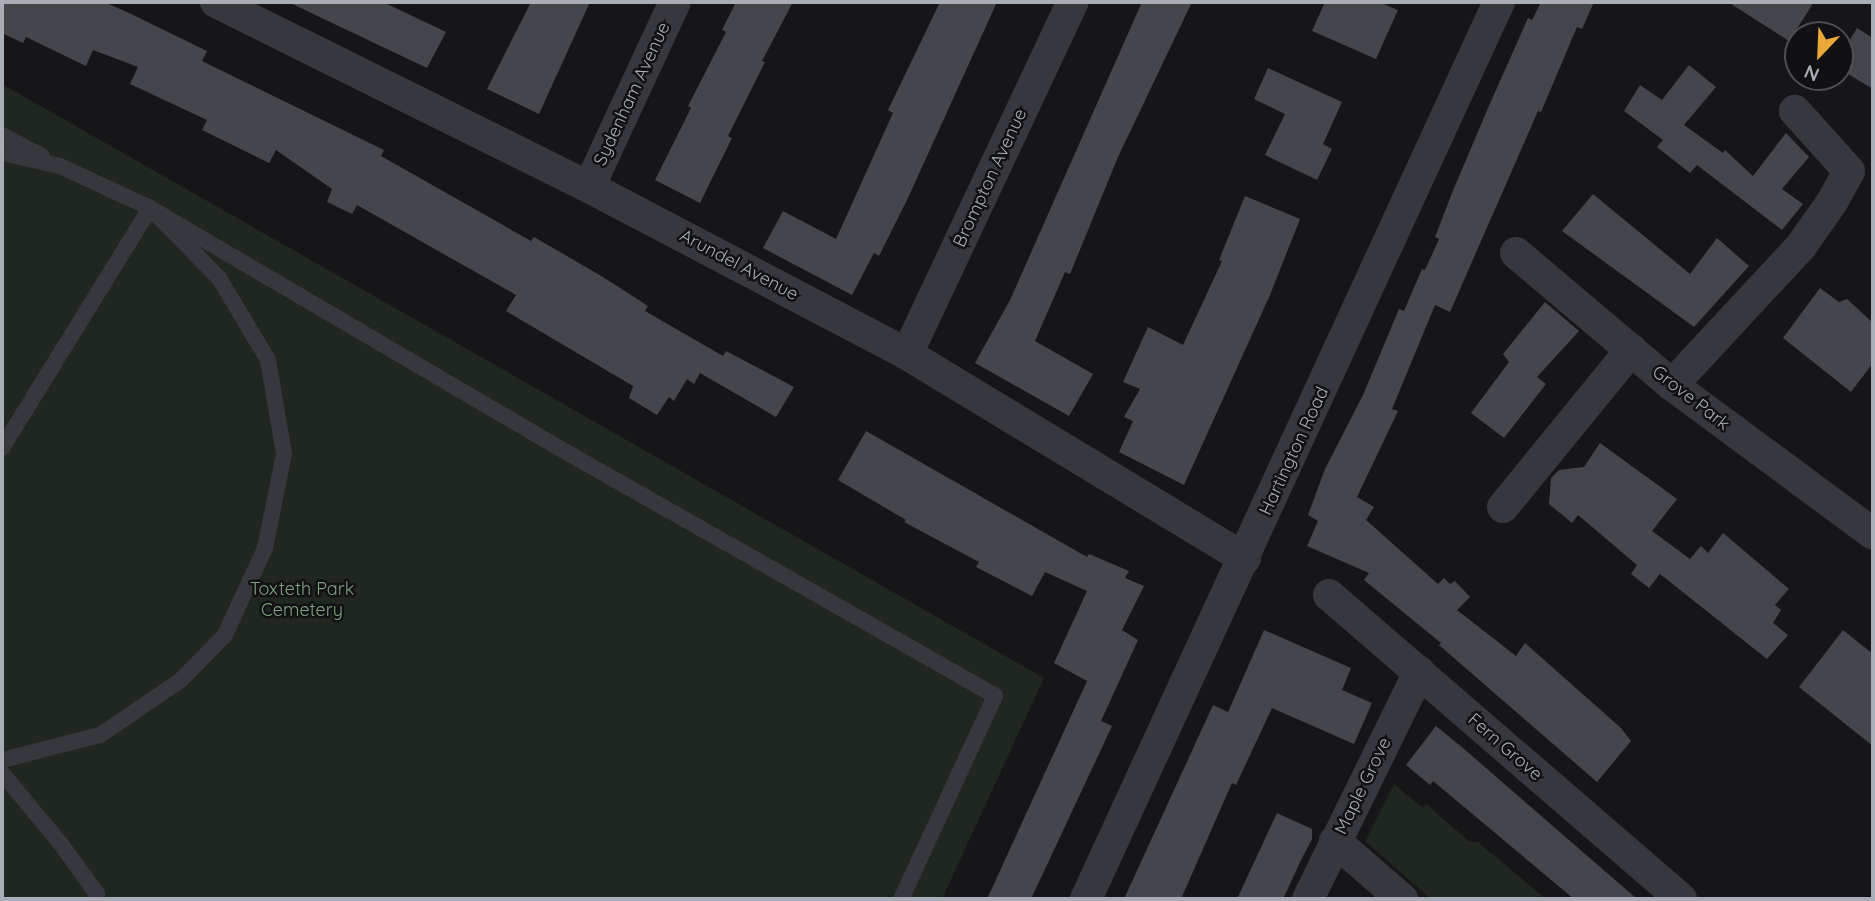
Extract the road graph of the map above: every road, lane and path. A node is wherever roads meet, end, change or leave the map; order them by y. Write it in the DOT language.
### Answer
graph roads {
  1 [pos="216,2"];
  2 [pos="675,2"];
  3 [pos="1073,2"];
  4 [pos="1499,2"];
  5 [pos="275,14"];
  6 [pos="1795,111"];
  7 [pos="2,135"];
  8 [pos="2,153"];
  9 [pos="60,166"];
  10 [pos="590,187"];
  11 [pos="150,208"];
  12 [pos="1516,253"];
  13 [pos="1631,350"];
  14 [pos="907,354"];
  15 [pos="1672,385"];
  16 [pos="2,448"];
  17 [pos="1503,507"];
  18 [pos="1873,534"];
  19 [pos="1245,559"];
  20 [pos="1329,595"];
  21 [pos="1419,672"];
  22 [pos="2,760"];
  23 [pos="2,773"];
  24 [pos="1335,841"];
  25 [pos="100,898"];
  26 [pos="901,899"];
  27 [pos="1086,899"];
  28 [pos="1308,899"];
  29 [pos="1402,899"];
  30 [pos="1681,899"];
  1 -- 5 [label="street, Arundel Avenue"];
  2 -- 10 [label="street, Sydenham Avenue"];
  3 -- 14 [label="street, Brompton Avenue"];
  4 -- 19 [label="street, Hartington Road"];
  5 -- 10 [label="street, Arundel Avenue"];
  6 -- 15 [label="street"];
  7 -- 9 [label="lane"];
  8 -- 9 [label="lane"];
  9 -- 11 [label="lane"];
  10 -- 14 [label="street, Arundel Avenue"];
  11 -- 16 [label="lane"];
  11 -- 22 [label="lane"];
  11 -- 26 [label="lane"];
  12 -- 13 [label="street, Grove Park"];
  13 -- 15 [label="street, Grove Park"];
  13 -- 17 [label="street"];
  14 -- 19 [label="street, Arundel Avenue"];
  15 -- 18 [label="street, Grove Park"];
  19 -- 27 [label="street, Hartington Road"];
  20 -- 21 [label="street, Fern Grove"];
  21 -- 24 [label="street, Maple Grove"];
  21 -- 30 [label="street, Fern Grove"];
  23 -- 25 [label="lane"];
  24 -- 28 [label="street, Maple Grove"];
  24 -- 29 [label="street"];
}
